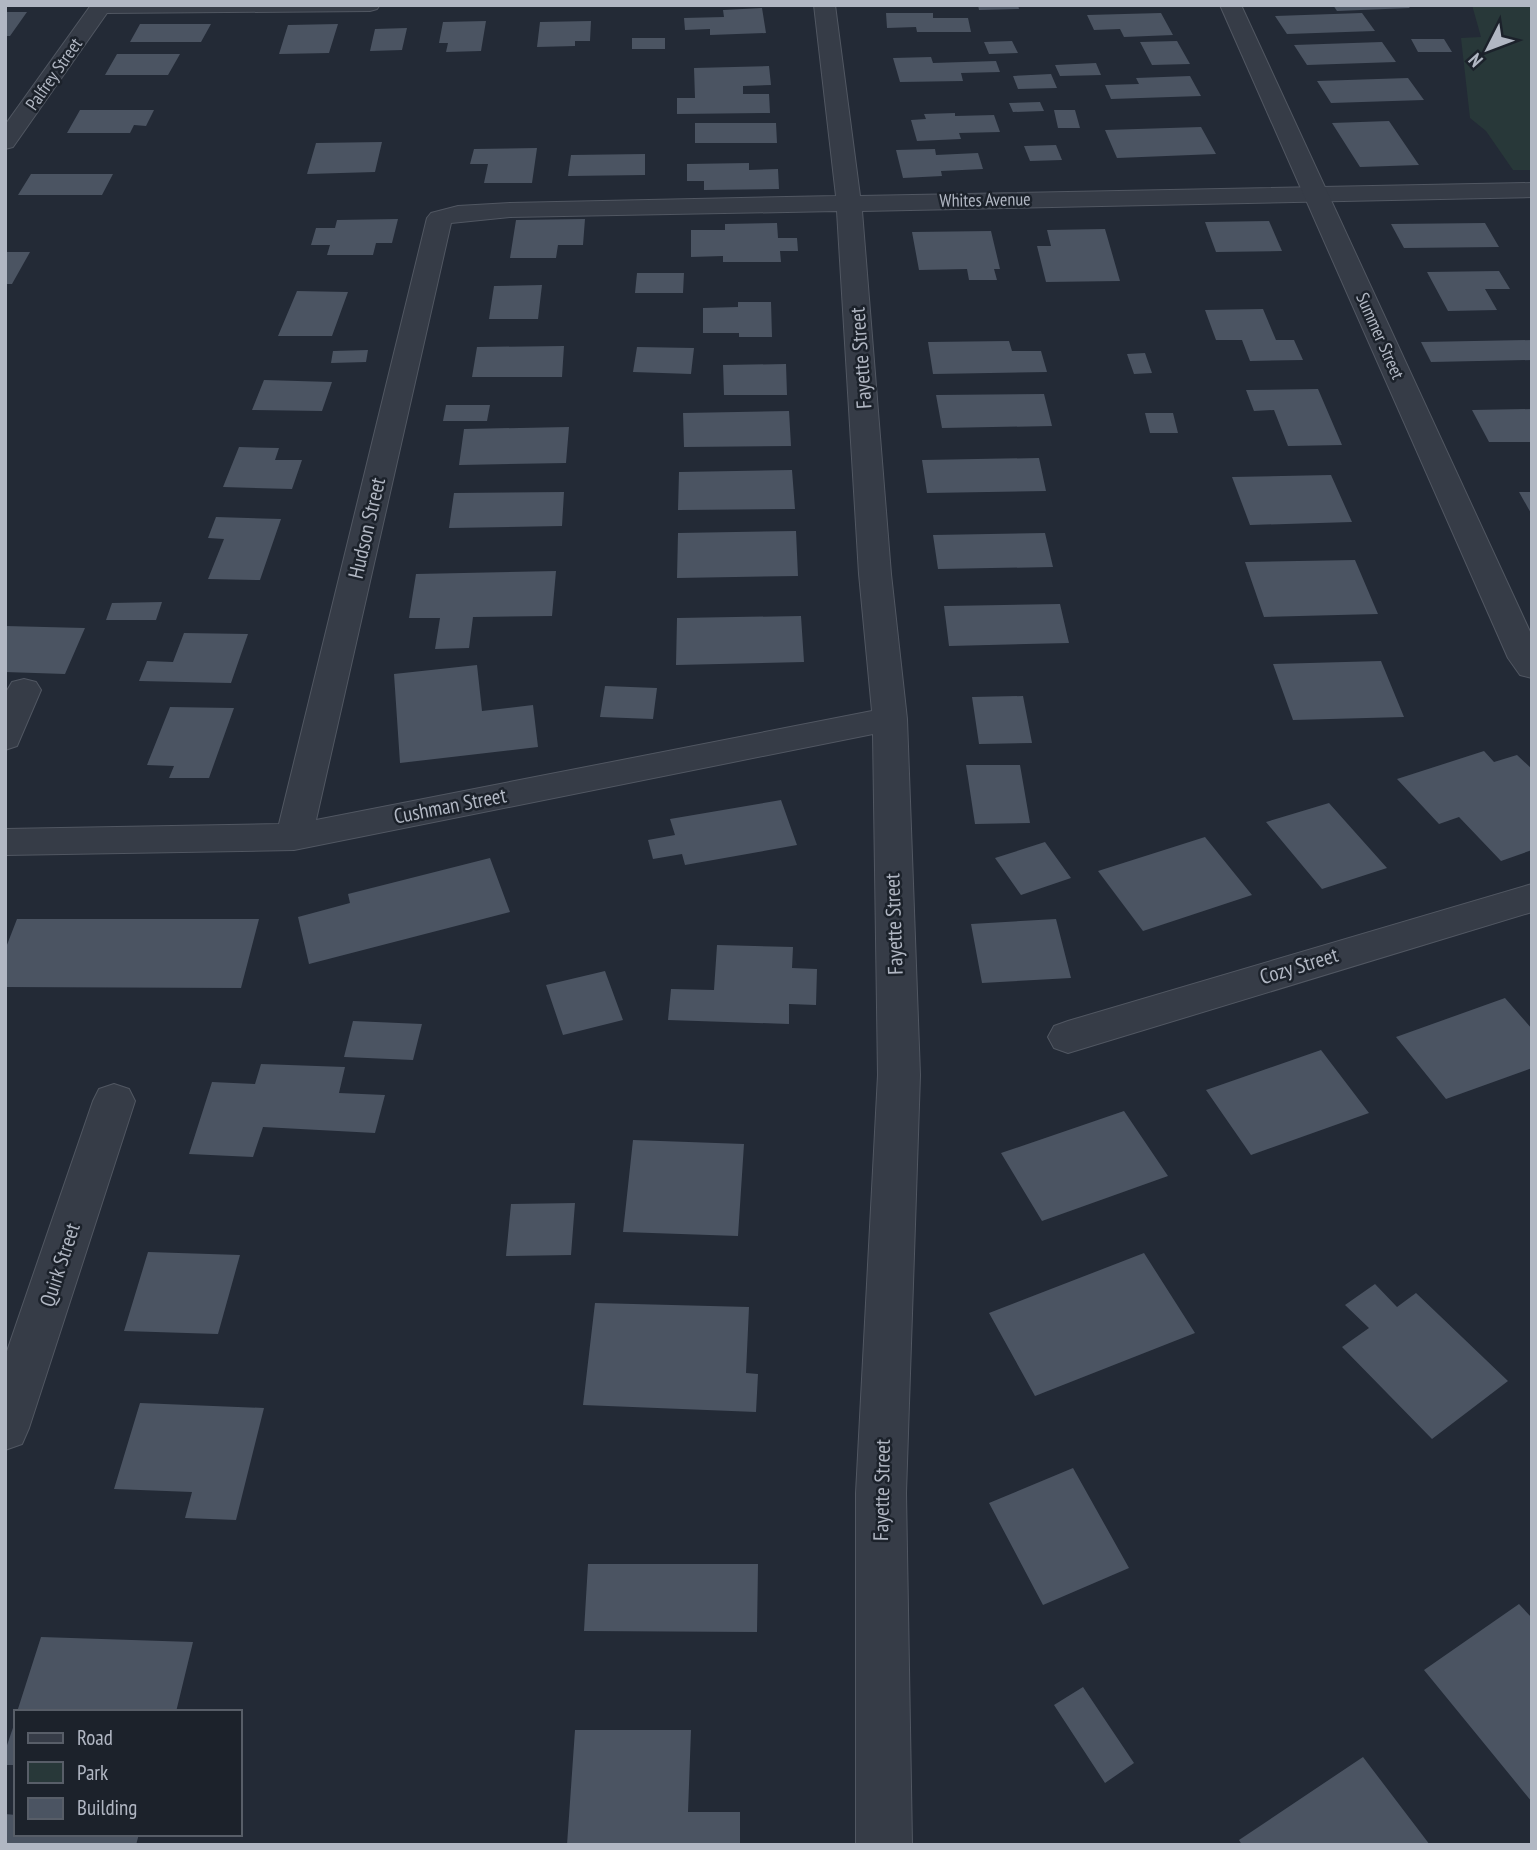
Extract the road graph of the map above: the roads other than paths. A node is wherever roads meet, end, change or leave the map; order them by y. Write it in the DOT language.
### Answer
graph roads {
  1 [pos="370,5"];
  2 [pos="824,5"];
  3 [pos="1230,5"];
  4 [pos="101,6"];
  5 [pos="5,142"];
  6 [pos="1532,190"];
  7 [pos="1315,194"];
  8 [pos="849,202"];
  9 [pos="440,218"];
  10 [pos="1532,667"];
  11 [pos="24,690"];
  12 [pos="890,719"];
  13 [pos="5,738"];
  14 [pos="294,837"];
  15 [pos="5,842"];
  16 [pos="1532,898"];
  17 [pos="1068,1037"];
  18 [pos="114,1101"];
  19 [pos="5,1428"];
  20 [pos="884,1845"];
  1 -- 4 [label="street"];
  2 -- 8 [label="street, Fayette Street"];
  3 -- 7 [label="street, Summer Street"];
  4 -- 5 [label="street, Palfrey Street"];
  6 -- 7 [label="street, Whites Avenue"];
  7 -- 8 [label="street, Whites Avenue"];
  7 -- 10 [label="street, Summer Street"];
  8 -- 9 [label="street, Whites Avenue"];
  8 -- 12 [label="street, Fayette Street"];
  9 -- 14 [label="street, Hudson Street"];
  11 -- 13 [label="street"];
  12 -- 14 [label="street, Cushman Street"];
  12 -- 20 [label="street, Fayette Street"];
  14 -- 15 [label="street, Cushman Street"];
  16 -- 17 [label="street, Cozy Street"];
  18 -- 19 [label="street, Quirk Street"];
}
